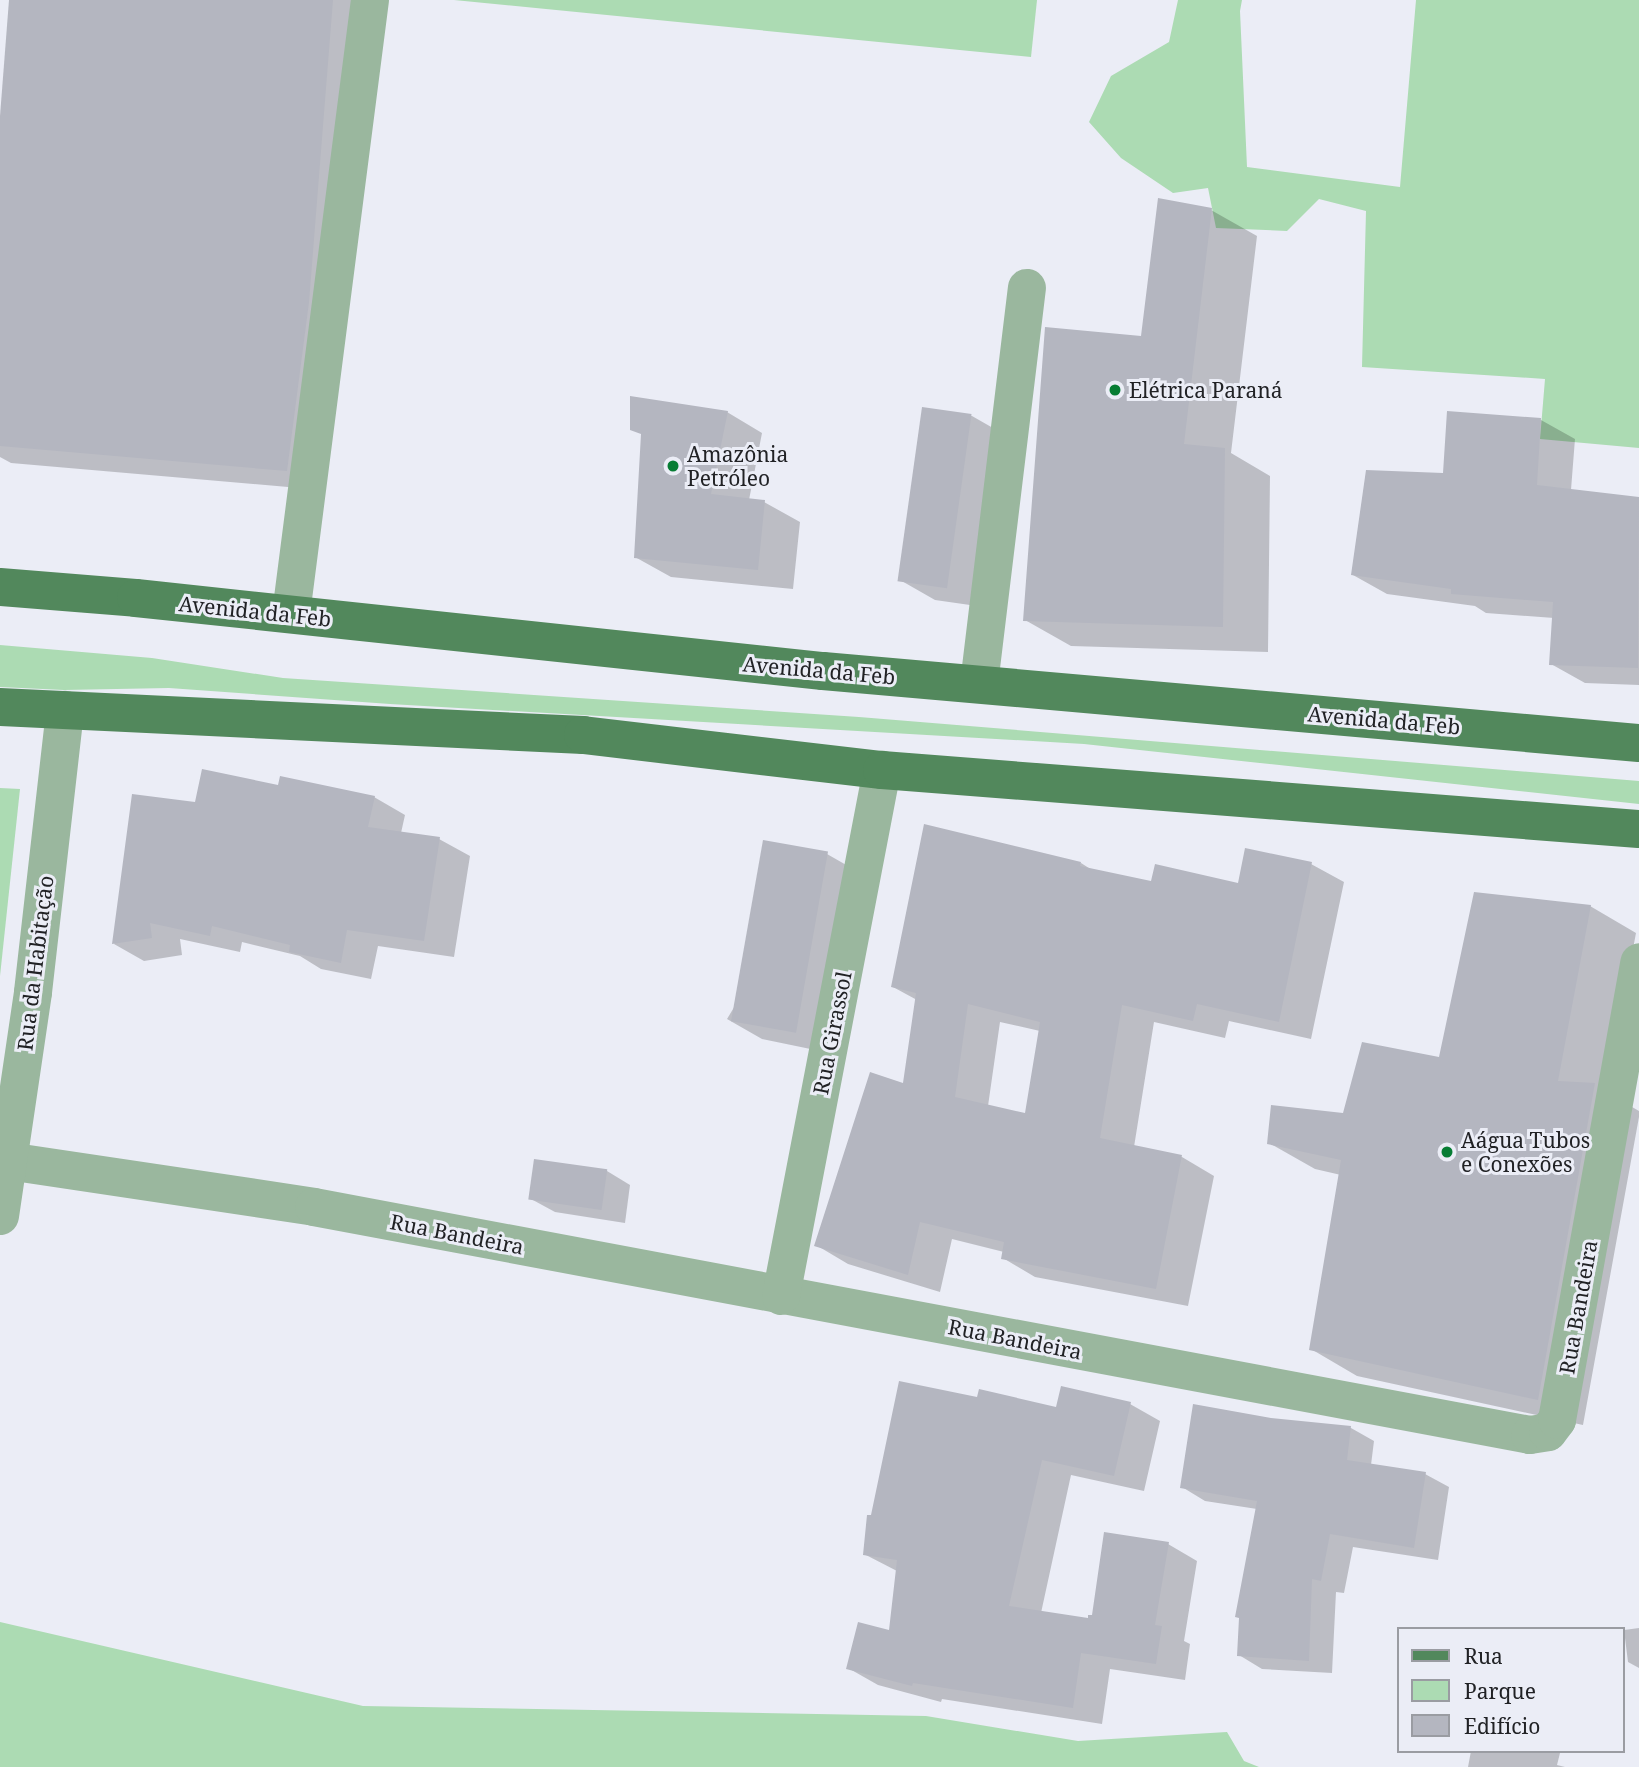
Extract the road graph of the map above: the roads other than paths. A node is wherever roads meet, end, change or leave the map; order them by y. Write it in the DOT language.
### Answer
graph roads {
  1 [pos="370,0"];
  2 [pos="1027,288"];
  3 [pos="0,587"];
  4 [pos="291,614"];
  5 [pos="979,684"];
  6 [pos="0,707"];
  7 [pos="65,710"];
  8 [pos="1639,743"];
  9 [pos="882,770"];
  10 [pos="1639,829"];
  11 [pos="1639,962"];
  12 [pos="8,1161"];
  13 [pos="0,1216"];
  14 [pos="781,1296"];
  1 -- 4 [label="street"];
  2 -- 5 [label="street"];
  3 -- 4 [label="main road, Avenida da Feb"];
  4 -- 5 [label="main road, Avenida da Feb"];
  5 -- 8 [label="main road, Avenida da Feb"];
  6 -- 7 [label="main road"];
  7 -- 9 [label="main road"];
  7 -- 12 [label="street, Rua da Habitação"];
  9 -- 10 [label="main road"];
  9 -- 14 [label="street, Rua Girassol"];
  11 -- 14 [label="street, Rua Bandeira"];
  12 -- 13 [label="street, Rua da Habitação"];
  12 -- 14 [label="street, Rua Bandeira"];
}
